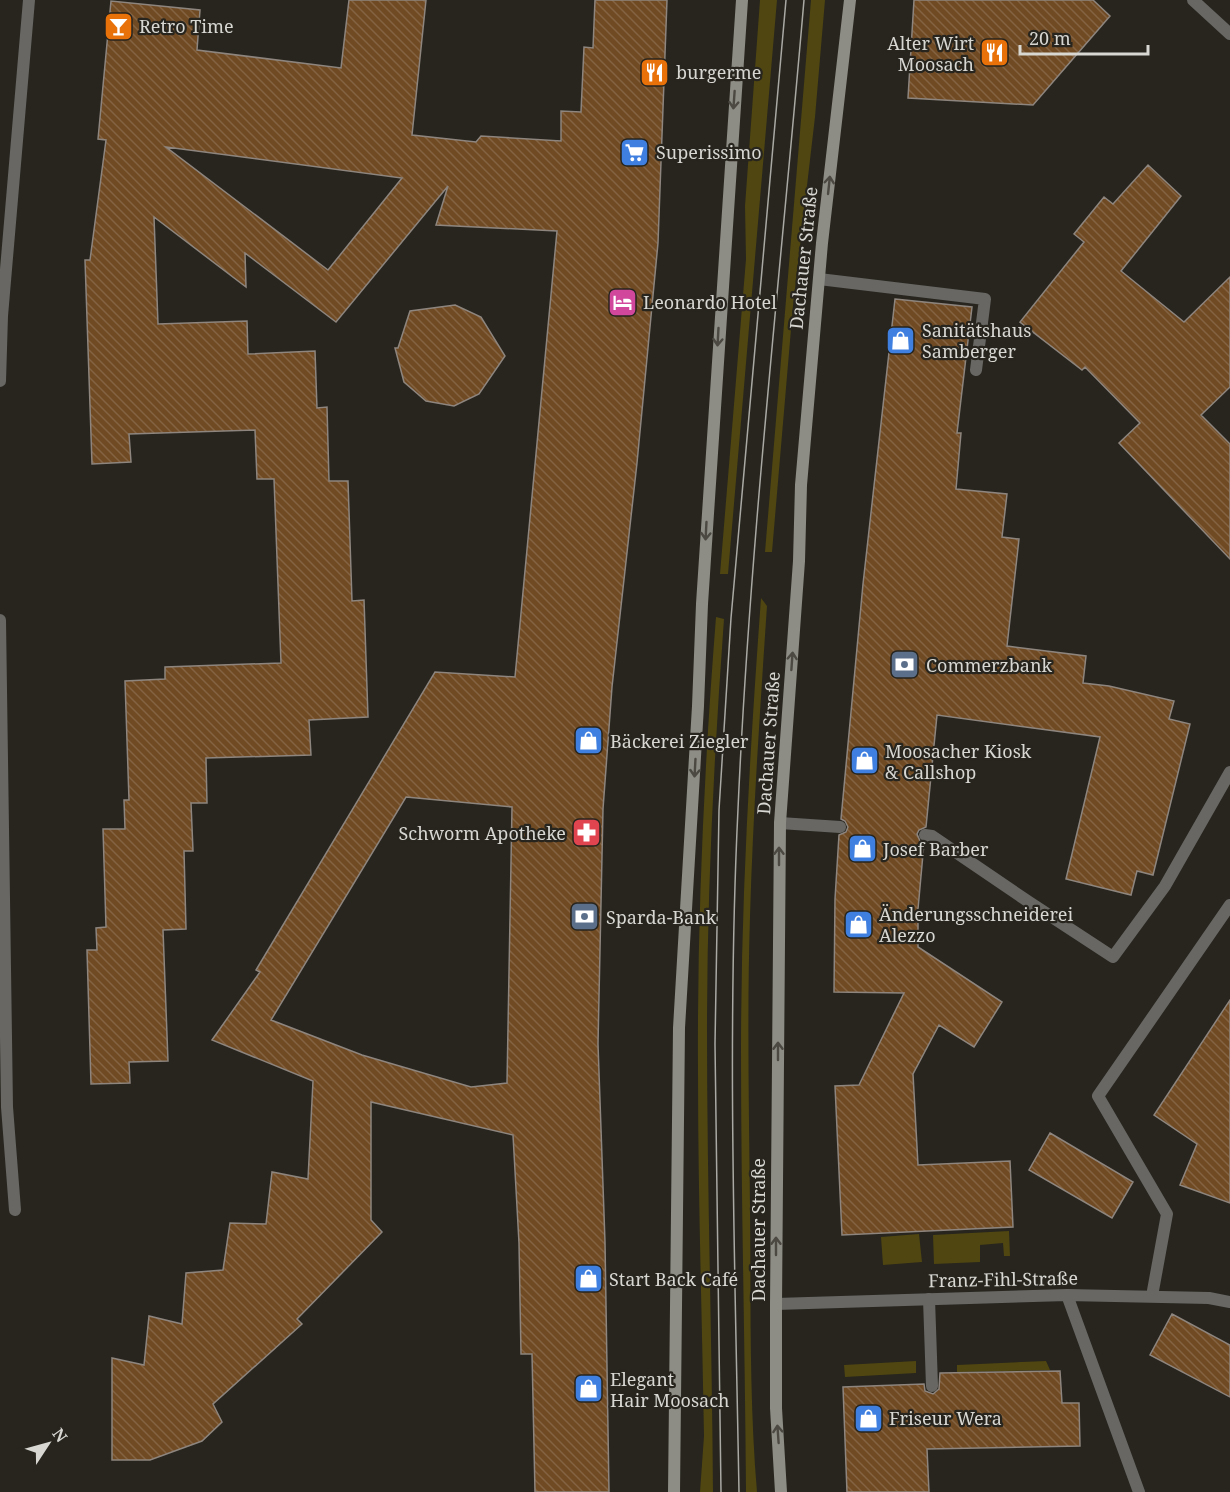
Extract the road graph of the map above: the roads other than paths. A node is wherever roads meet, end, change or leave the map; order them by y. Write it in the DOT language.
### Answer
graph roads {
  1 [pos="30,0"];
  2 [pos="741,0"];
  3 [pos="850,0"];
  4 [pos="1193,0"];
  5 [pos="1230,34"];
  6 [pos="819,279"];
  7 [pos="976,370"];
  8 [pos="0,381"];
  9 [pos="0,620"];
  10 [pos="1230,772"];
  11 [pos="780,823"];
  12 [pos="840,826"];
  13 [pos="925,835"];
  14 [pos="1230,905"];
  15 [pos="15,1210"];
  16 [pos="1067,1295"];
  17 [pos="1152,1296"];
  18 [pos="929,1299"];
  19 [pos="1230,1302"];
  20 [pos="776,1304"];
  21 [pos="932,1386"];
  22 [pos="674,1492"];
  23 [pos="781,1492"];
  24 [pos="1139,1492"];
  1 -- 8 [label="street"];
  2 -- 22 [label="main road, one-way"];
  6 -- 3 [label="main road, Dachauer Straße, one-way"];
  4 -- 5 [label="street"];
  6 -- 7 [label="street"];
  11 -- 6 [label="main road, Dachauer Straße, one-way"];
  9 -- 15 [label="street"];
  10 -- 13 [label="street"];
  11 -- 12 [label="street"];
  20 -- 11 [label="main road, Dachauer Straße, one-way"];
  14 -- 17 [label="street"];
  16 -- 17 [label="street, Franz-Fihl-Straße"];
  16 -- 18 [label="street, Franz-Fihl-Straße"];
  16 -- 24 [label="street"];
  17 -- 19 [label="street, Franz-Fihl-Straße"];
  18 -- 20 [label="street, Franz-Fihl-Straße"];
  18 -- 21 [label="street"];
  23 -- 20 [label="main road, Dachauer Straße, one-way"];
}
